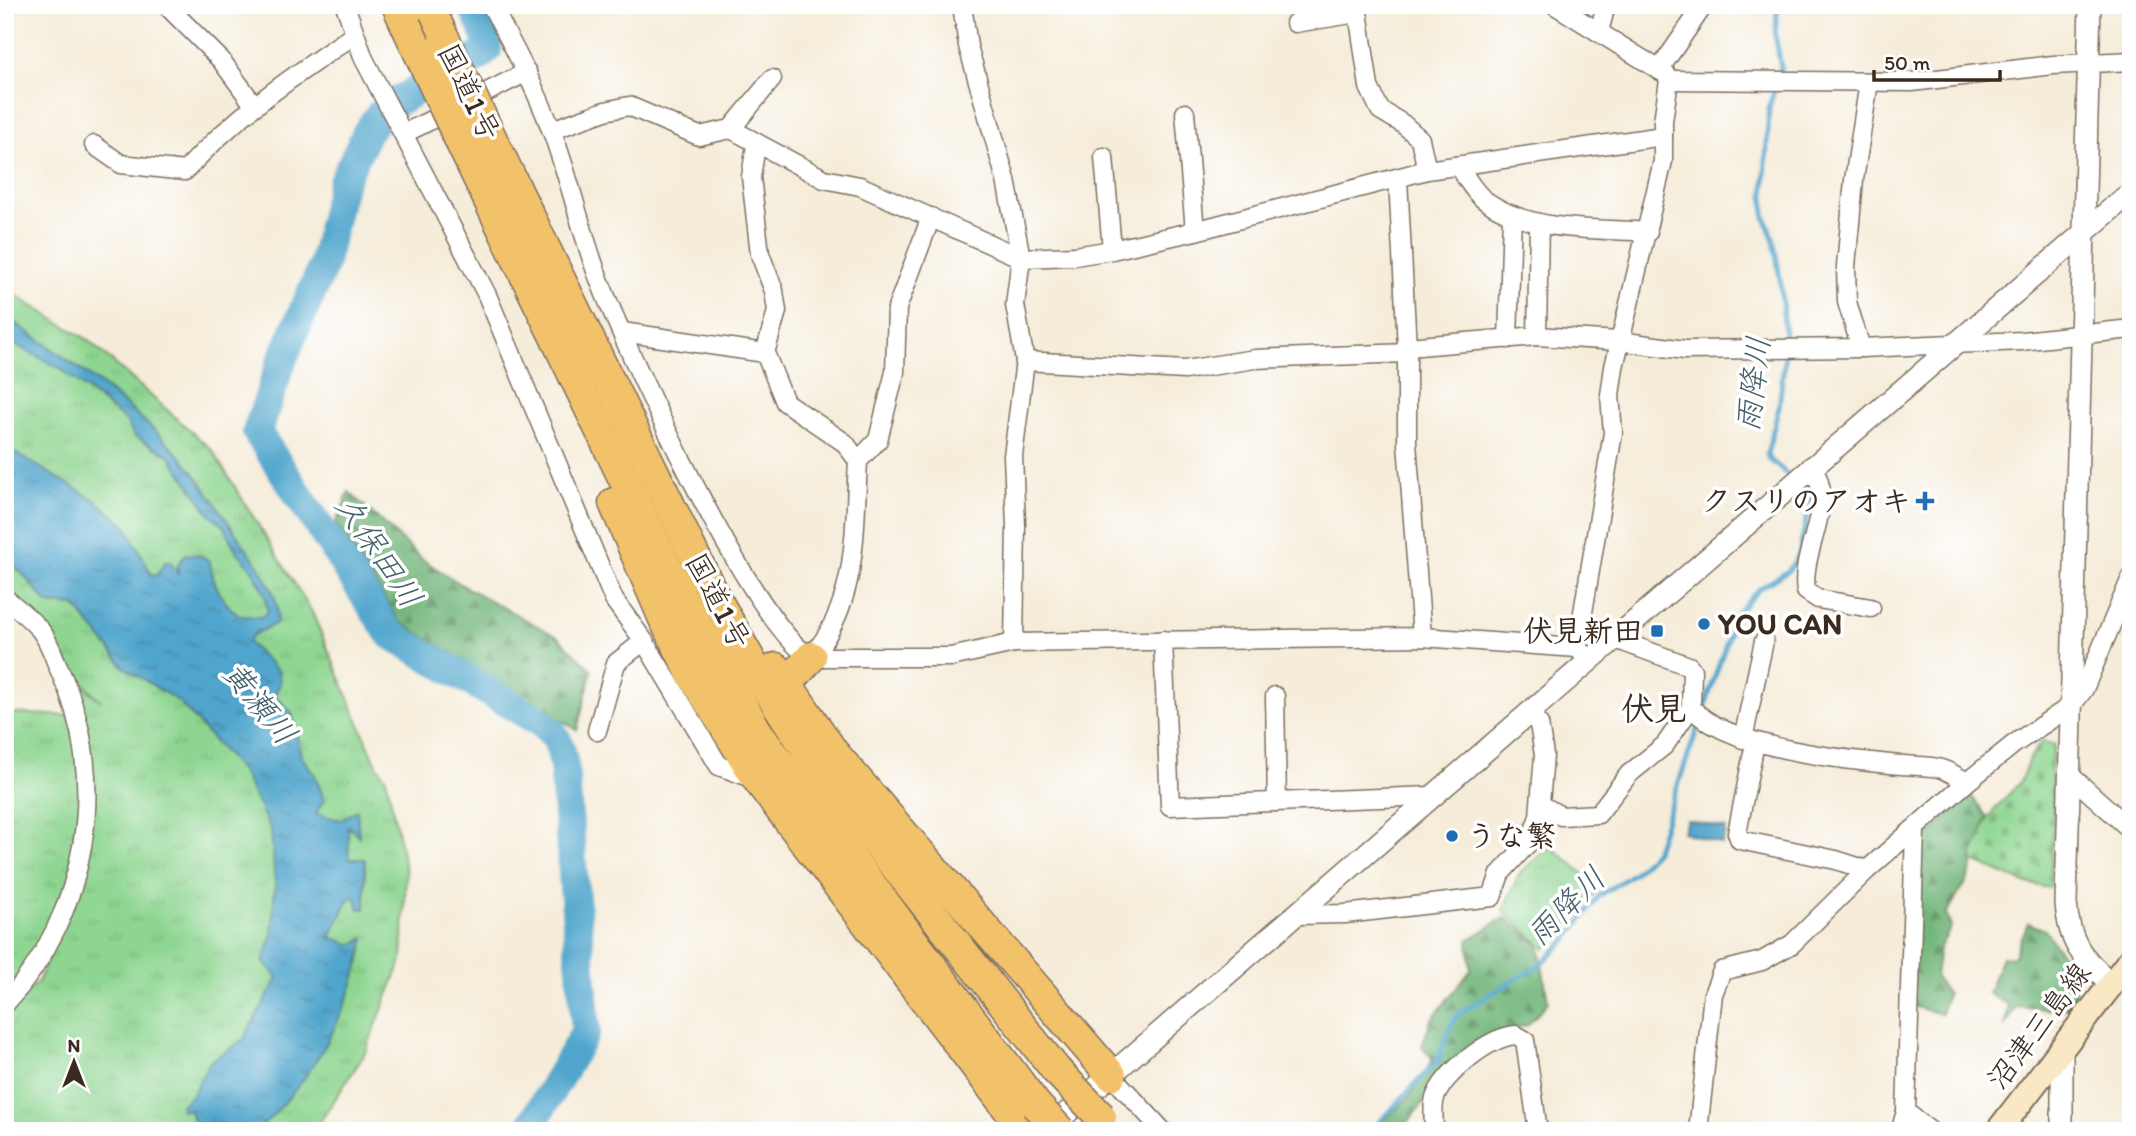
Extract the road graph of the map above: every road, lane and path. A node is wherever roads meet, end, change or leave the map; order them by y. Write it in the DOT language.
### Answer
graph roads {
  1 [pos="166,5"];
  2 [pos="345,5"];
  3 [pos="491,5"];
  4 [pos="962,5"];
  5 [pos="1555,5"];
  6 [pos="1606,5"];
  7 [pos="1703,5"];
  8 [pos="2090,5"];
  9 [pos="1358,9"];
  10 [pos="410,12"];
  11 [pos="1295,23"];
  12 [pos="1599,32"];
  13 [pos="354,35"];
  14 [pos="2131,61"];
  15 [pos="2088,63"];
  16 [pos="527,72"];
  17 [pos="1664,75"];
  18 [pos="772,79"];
  19 [pos="1868,82"];
  20 [pos="254,104"];
  21 [pos="1185,113"];
  22 [pos="731,129"];
  23 [pos="552,130"];
  24 [pos="405,133"];
  25 [pos="1663,136"];
  26 [pos="475,138"];
  27 [pos="94,145"];
  28 [pos="757,145"];
  29 [pos="1104,157"];
  30 [pos="1459,167"];
  31 [pos="1427,170"];
  32 [pos="1398,179"];
  33 [pos="2131,192"];
  34 [pos="1512,215"];
  35 [pos="932,217"];
  36 [pos="1539,223"];
  37 [pos="1195,231"];
  38 [pos="1648,232"];
  39 [pos="2085,233"];
  40 [pos="1112,250"];
  41 [pos="1021,258"];
  42 [pos="2131,329"];
  43 [pos="622,332"];
  44 [pos="2083,335"];
  45 [pos="1537,336"];
  46 [pos="1508,339"];
  47 [pos="1619,341"];
  48 [pos="1954,344"];
  49 [pos="1861,348"];
  50 [pos="1407,350"];
  51 [pos="765,353"];
  52 [pos="1025,361"];
  53 [pos="577,384"];
  54 [pos="858,461"];
  55 [pos="1811,466"];
  56 [pos="679,526"];
  57 [pos="2131,578"];
  58 [pos="5,598"];
  59 [pos="1871,608"];
  60 [pos="1422,637"];
  61 [pos="1615,639"];
  62 [pos="1163,640"];
  63 [pos="644,641"];
  64 [pos="1764,641"];
  65 [pos="1014,643"];
  66 [pos="1583,654"];
  67 [pos="811,657"];
  68 [pos="787,684"];
  69 [pos="1275,696"];
  70 [pos="2072,705"];
  71 [pos="1691,707"];
  72 [pos="1528,712"];
  73 [pos="597,731"];
  74 [pos="1749,741"];
  75 [pos="2070,775"];
  76 [pos="758,780"];
  77 [pos="1968,782"];
  78 [pos="1432,796"];
  79 [pos="1277,802"];
  80 [pos="1541,805"];
  81 [pos="2131,830"];
  82 [pos="1915,831"];
  83 [pos="1867,870"];
  84 [pos="1295,915"];
  85 [pos="2131,959"];
  86 [pos="2110,983"];
  87 [pos="5,1004"];
  88 [pos="2062,1046"];
  89 [pos="1111,1075"];
  90 [pos="1906,1112"];
  91 [pos="1036,1122"];
  92 [pos="1108,1124"];
  93 [pos="1060,1131"];
  94 [pos="1163,1131"];
  95 [pos="1434,1131"];
  96 [pos="1538,1131"];
  97 [pos="1698,1131"];
  98 [pos="1900,1131"];
  99 [pos="1930,1131"];
  100 [pos="1998,1131"];
  101 [pos="2062,1131"];
  1 -- 20 [label="street"];
  2 -- 13 [label="street"];
  3 -- 16 [label="street"];
  4 -- 41 [label="street"];
  5 -- 12 [label="street"];
  6 -- 12 [label="street"];
  7 -- 17 [label="street"];
  8 -- 15 [label="street"];
  9 -- 11 [label="street"];
  9 -- 31 [label="street"];
  10 -- 26 [label="highway, 国道1号, bridge"];
  10 -- 26 [label="highway, 国道1号, bridge"];
  12 -- 17 [label="street"];
  13 -- 20 [label="street"];
  13 -- 24 [label="street"];
  14 -- 15 [label="street"];
  15 -- 19 [label="street"];
  15 -- 39 [label="street"];
  16 -- 23 [label="street"];
  16 -- 24 [label="street"];
  17 -- 19 [label="street"];
  17 -- 25 [label="street"];
  18 -- 22 [label="street"];
  19 -- 49 [label="street"];
  20 -- 27 [label="street"];
  21 -- 37 [label="street"];
  22 -- 23 [label="street"];
  22 -- 28 [label="street"];
  23 -- 43 [label="street"];
  24 -- 63 [label="street"];
  25 -- 30 [label="street"];
  25 -- 38 [label="street"];
  26 -- 53 [label="highway, 国道1号"];
  26 -- 56 [label="highway, 国道1号"];
  28 -- 35 [label="street"];
  28 -- 51 [label="street"];
  29 -- 40 [label="street"];
  30 -- 31 [label="street"];
  30 -- 34 [label="street"];
  31 -- 32 [label="street"];
  32 -- 37 [label="street"];
  32 -- 50 [label="street"];
  33 -- 39 [label="street"];
  34 -- 36 [label="street"];
  34 -- 46 [label="street"];
  35 -- 41 [label="street"];
  35 -- 54 [label="street"];
  36 -- 38 [label="street"];
  36 -- 45 [label="street"];
  37 -- 40 [label="street"];
  38 -- 47 [label="street"];
  39 -- 44 [label="street"];
  39 -- 48 [label="street"];
  40 -- 41 [label="street"];
  41 -- 52 [label="street"];
  42 -- 44 [label="street"];
  43 -- 51 [label="street"];
  43 -- 67 [label="street"];
  44 -- 48 [label="street"];
  44 -- 70 [label="street"];
  45 -- 46 [label="street"];
  45 -- 47 [label="street"];
  46 -- 50 [label="street"];
  47 -- 49 [label="street"];
  47 -- 66 [label="street"];
  48 -- 49 [label="street"];
  48 -- 55 [label="street"];
  50 -- 52 [label="street"];
  50 -- 60 [label="street"];
  51 -- 54 [label="street"];
  52 -- 65 [label="street"];
  53 -- 76 [label="highway"];
  53 -- 91 [label="highway, 国道1号"];
  54 -- 67 [label="street"];
  55 -- 59 [label="street"];
  55 -- 61 [label="street"];
  56 -- 68 [label="highway"];
  56 -- 92 [label="highway, 国道1号, bridge"];
  57 -- 70 [label="street"];
  58 -- 87 [label="street"];
  60 -- 62 [label="street"];
  60 -- 66 [label="street"];
  61 -- 66 [label="street"];
  61 -- 71 [label="street"];
  62 -- 65 [label="street"];
  62 -- 79 [label="street"];
  63 -- 73 [label="street"];
  63 -- 76 [label="street"];
  64 -- 74 [label="street"];
  65 -- 67 [label="street"];
  66 -- 72 [label="street"];
  67 -- 68 [label="highway"];
  68 -- 89 [label="highway"];
  69 -- 79 [label="street"];
  70 -- 75 [label="street"];
  70 -- 77 [label="street"];
  71 -- 74 [label="street"];
  71 -- 80 [label="street"];
  72 -- 78 [label="street"];
  72 -- 80 [label="street"];
  74 -- 77 [label="street"];
  74 -- 83 [label="street"];
  75 -- 81 [label="street"];
  75 -- 86 [label="street"];
  76 -- 91 [label="highway"];
  77 -- 82 [label="street"];
  78 -- 79 [label="street"];
  78 -- 84 [label="street"];
  80 -- 84 [label="street"];
  82 -- 83 [label="street"];
  82 -- 90 [label="street"];
  83 -- 97 [label="street"];
  84 -- 89 [label="street"];
  85 -- 86 [label="main road, 沼津三島線"];
  86 -- 88 [label="main road, 沼津三島線"];
  88 -- 100 [label="main road, 沼津三島線"];
  88 -- 101 [label="street"];
  89 -- 91 [label="street"];
  89 -- 94 [label="street"];
  90 -- 98 [label="street"];
  90 -- 99 [label="street"];
  91 -- 93 [label="highway, 国道1号, bridge"];
  95 -- 96 [label="street"];
}
